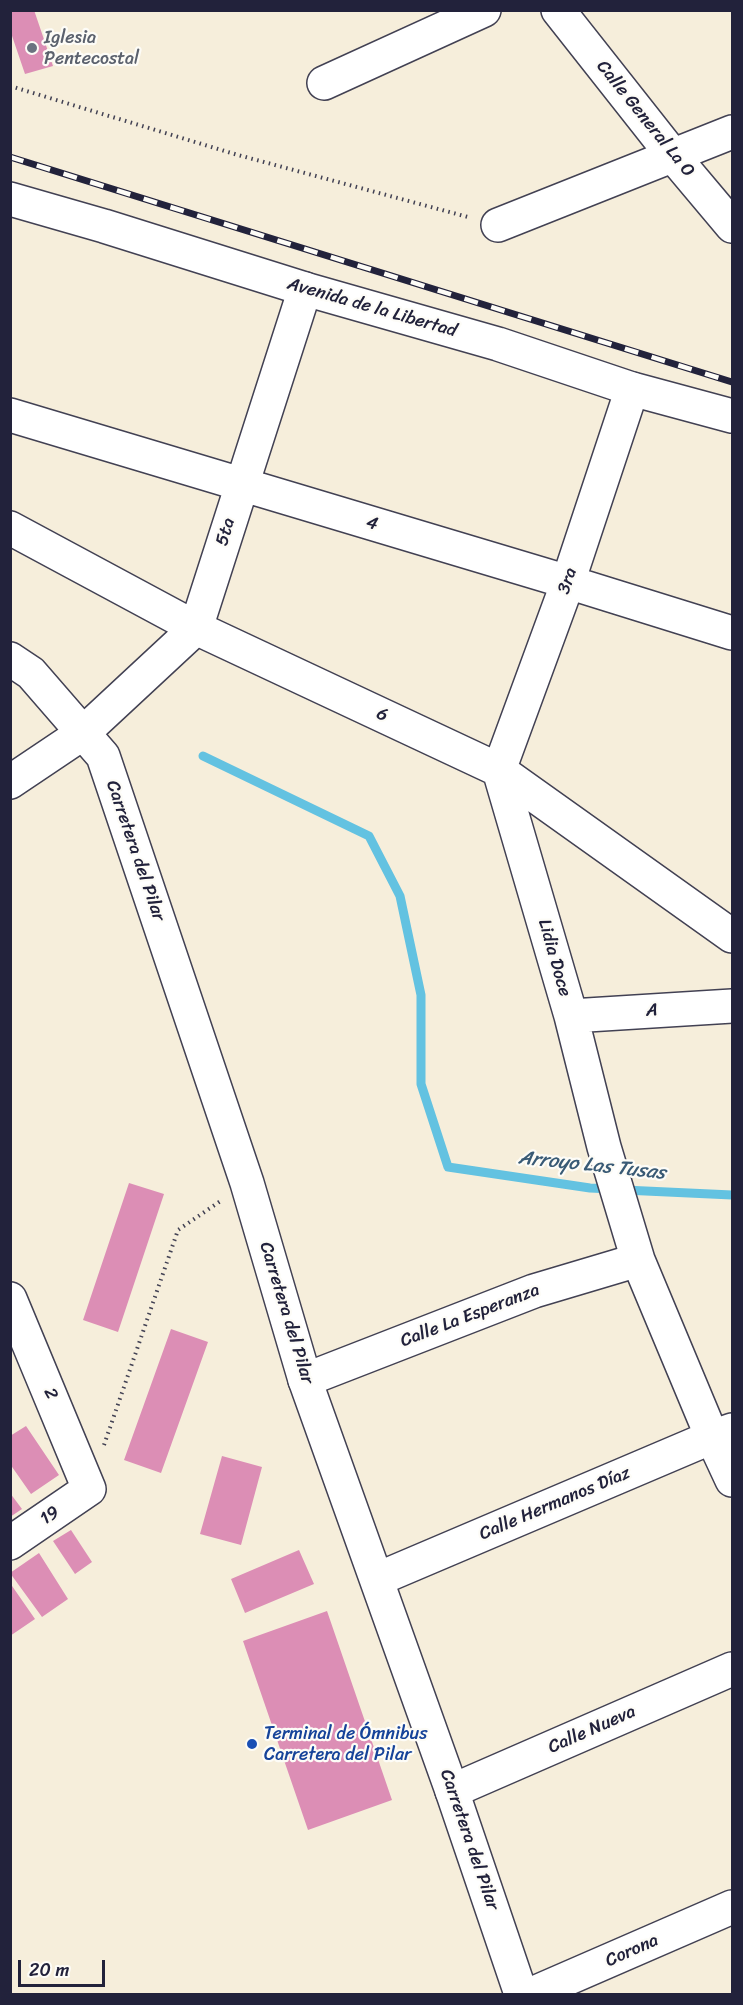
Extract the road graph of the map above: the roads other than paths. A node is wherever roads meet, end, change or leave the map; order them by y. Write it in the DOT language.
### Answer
graph roads {
  1 [pos="484,10"];
  2 [pos="558,10"];
  3 [pos="324,83"];
  4 [pos="732,132"];
  5 [pos="674,157"];
  6 [pos="10,200"];
  7 [pos="498,225"];
  8 [pos="732,226"];
  9 [pos="305,289"];
  10 [pos="632,389"];
  11 [pos="10,415"];
  12 [pos="732,416"];
  13 [pos="241,485"];
  14 [pos="10,528"];
  15 [pos="568,582"];
  16 [pos="196,627"];
  17 [pos="732,633"];
  18 [pos="10,659"];
  19 [pos="83,733"];
  20 [pos="499,770"];
  21 [pos="10,782"];
  22 [pos="732,936"];
  23 [pos="732,1006"];
  24 [pos="571,1016"];
  25 [pos="638,1260"];
  26 [pos="10,1299"];
  27 [pos="305,1380"];
  28 [pos="722,1433"];
  29 [pos="732,1480"];
  30 [pos="89,1489"];
  31 [pos="10,1543"];
  32 [pos="378,1579"];
  33 [pos="732,1669"];
  34 [pos="452,1791"];
  35 [pos="732,1907"];
  36 [pos="520,1995"];
  37 [pos="532,1995"];
  1 -- 3 [label="street"];
  2 -- 5 [label="street, Calle General La O"];
  4 -- 5 [label="street"];
  5 -- 7 [label="street"];
  5 -- 8 [label="street, Calle General La O"];
  6 -- 9 [label="street, Avenida de la Libertad"];
  9 -- 10 [label="street, Avenida de la Libertad"];
  9 -- 13 [label="street, 5ta"];
  10 -- 12 [label="street, Avenida de la Libertad"];
  10 -- 15 [label="street, 3ra"];
  11 -- 13 [label="street, 4"];
  13 -- 15 [label="street, 4"];
  13 -- 16 [label="street, 5ta"];
  14 -- 16 [label="street, 6"];
  15 -- 17 [label="street, 4"];
  15 -- 20 [label="street, 3ra"];
  16 -- 19 [label="street, 5ta"];
  16 -- 20 [label="street, 6"];
  18 -- 19 [label="street, Carretera del Pilar"];
  19 -- 21 [label="street, 5ta"];
  19 -- 27 [label="street, Carretera del Pilar"];
  20 -- 22 [label="street, 6"];
  20 -- 24 [label="street, Lidia Doce"];
  23 -- 24 [label="street, A"];
  24 -- 25 [label="street, Lidia Doce"];
  25 -- 27 [label="street, Calle La Esperanza"];
  25 -- 28 [label="street"];
  26 -- 30 [label="street, 2"];
  27 -- 32 [label="street, Carretera del Pilar"];
  28 -- 29 [label="street"];
  28 -- 32 [label="street, Calle Hermanos Díaz"];
  30 -- 31 [label="street, 19"];
  32 -- 34 [label="street, Carretera del Pilar"];
  33 -- 34 [label="street, Calle Nueva"];
  34 -- 36 [label="street, Carretera del Pilar"];
  35 -- 37 [label="street, Corona"];
}
